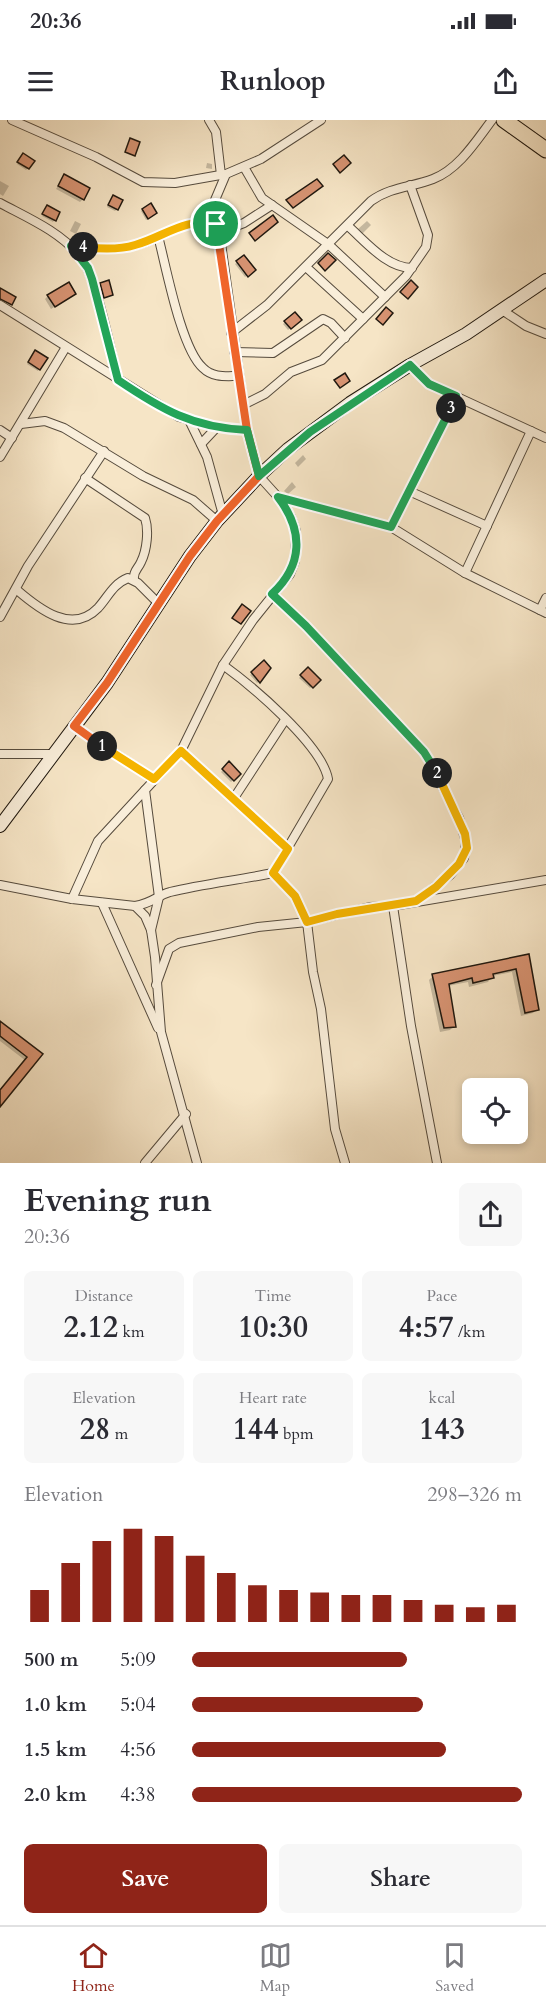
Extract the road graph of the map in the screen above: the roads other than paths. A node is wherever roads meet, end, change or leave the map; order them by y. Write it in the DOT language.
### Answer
graph roads {
  1 [pos="12,120"];
  2 [pos="208,120"];
  3 [pos="321,120"];
  4 [pos="492,120"];
  5 [pos="504,120"];
  6 [pos="546,150"];
  7 [pos="244,167"];
  8 [pos="223,175"];
  9 [pos="410,185"];
  10 [pos="0,203"];
  11 [pos="272,205"];
  12 [pos="216,224"];
  13 [pos="348,226"];
  14 [pos="218,233"];
  15 [pos="158,236"];
  16 [pos="328,244"];
  17 [pos="71,246"];
  18 [pos="306,267"];
  19 [pos="412,267"];
  20 [pos="546,280"];
  21 [pos="385,297"];
  22 [pos="0,305"];
  23 [pos="502,310"];
  24 [pos="363,319"];
  25 [pos="231,333"];
  26 [pos="546,334"];
  27 [pos="345,338"];
  28 [pos="66,347"];
  29 [pos="234,352"];
  30 [pos="410,365"];
  31 [pos="238,376"];
  32 [pos="118,380"];
  33 [pos="456,396"];
  34 [pos="243,405"];
  35 [pos="190,422"];
  36 [pos="21,424"];
  37 [pos="217,428"];
  38 [pos="0,430"];
  39 [pos="247,430"];
  40 [pos="531,431"];
  41 [pos="12,438"];
  42 [pos="546,438"];
  43 [pos="201,444"];
  44 [pos="104,451"];
  45 [pos="0,457"];
  46 [pos="259,476"];
  47 [pos="85,478"];
  48 [pos="410,491"];
  49 [pos="278,497"];
  50 [pos="220,518"];
  51 [pos="487,526"];
  52 [pos="391,527"];
  53 [pos="465,573"];
  54 [pos="134,579"];
  55 [pos="17,590"];
  56 [pos="272,594"];
  57 [pos="546,598"];
  58 [pos="158,603"];
  59 [pos="543,612"];
  60 [pos="0,617"];
  61 [pos="223,665"];
  62 [pos="285,720"];
  63 [pos="74,726"];
  64 [pos="181,751"];
  65 [pos="0,754"];
  66 [pos="52,754"];
  67 [pos="154,779"];
  68 [pos="145,790"];
  69 [pos="234,798"];
  70 [pos="0,826"];
  71 [pos="288,849"];
  72 [pos="273,873"];
  73 [pos="546,880"];
  74 [pos="0,885"];
  75 [pos="159,897"];
  76 [pos="72,899"];
  77 [pos="416,901"];
  78 [pos="102,903"];
  79 [pos="135,906"];
  80 [pos="393,906"];
  81 [pos="307,922"];
  82 [pos="151,930"];
  83 [pos="156,985"];
  84 [pos="161,1032"];
  85 [pos="186,1114"];
  86 [pos="146,1163"];
  87 [pos="197,1163"];
  88 [pos="345,1163"];
  89 [pos="437,1163"];
  1 -- 8 [label="street"];
  2 -- 8 [label="street"];
  3 -- 7 [label="street"];
  4 -- 9 [label="street"];
  5 -- 6 [label="highway"];
  7 -- 8 [label="street"];
  7 -- 11 [label="street"];
  8 -- 12 [label="street"];
  9 -- 13 [label="street"];
  9 -- 19 [label="street"];
  10 -- 17 [label="street"];
  11 -- 14 [label="street"];
  11 -- 16 [label="street"];
  12 -- 14 [label="street"];
  12 -- 15 [label="street"];
  13 -- 16 [label="street"];
  13 -- 19 [label="street"];
  14 -- 25 [label="street"];
  15 -- 17 [label="street"];
  15 -- 31 [label="street"];
  16 -- 18 [label="street"];
  16 -- 21 [label="street"];
  17 -- 32 [label="street"];
  18 -- 24 [label="street"];
  18 -- 25 [label="street"];
  19 -- 21 [label="street"];
  20 -- 23 [label="street"];
  21 -- 24 [label="street"];
  22 -- 28 [label="street"];
  23 -- 26 [label="street"];
  23 -- 30 [label="street"];
  24 -- 27 [label="street"];
  25 -- 29 [label="street"];
  27 -- 29 [label="street"];
  27 -- 34 [label="street"];
  28 -- 32 [label="street"];
  28 -- 36 [label="street"];
  29 -- 31 [label="street"];
  30 -- 33 [label="street"];
  30 -- 46 [label="street"];
  31 -- 34 [label="street"];
  32 -- 35 [label="street"];
  33 -- 40 [label="street"];
  33 -- 48 [label="street"];
  34 -- 39 [label="street"];
  35 -- 37 [label="street"];
  35 -- 43 [label="street"];
  36 -- 41 [label="street"];
  36 -- 44 [label="street"];
  37 -- 39 [label="street"];
  37 -- 43 [label="street"];
  38 -- 41 [label="street"];
  39 -- 46 [label="street"];
  40 -- 42 [label="street"];
  40 -- 51 [label="street"];
  41 -- 45 [label="street"];
  43 -- 50 [label="street"];
  44 -- 47 [label="street"];
  44 -- 50 [label="street"];
  46 -- 49 [label="street"];
  46 -- 50 [label="street"];
  47 -- 54 [label="street"];
  47 -- 55 [label="street"];
  48 -- 51 [label="street"];
  48 -- 52 [label="street"];
  49 -- 52 [label="street"];
  49 -- 56 [label="street"];
  50 -- 58 [label="street"];
  51 -- 53 [label="street"];
  52 -- 53 [label="street"];
  53 -- 59 [label="street"];
  54 -- 55 [label="street"];
  54 -- 58 [label="street"];
  55 -- 60 [label="street"];
  56 -- 61 [label="street"];
  56 -- 77 [label="street"];
  57 -- 59 [label="street"];
  58 -- 63 [label="street"];
  61 -- 62 [label="street"];
  61 -- 64 [label="street"];
  62 -- 69 [label="street"];
  62 -- 71 [label="street"];
  63 -- 66 [label="street"];
  63 -- 67 [label="street"];
  64 -- 67 [label="street"];
  64 -- 69 [label="street"];
  65 -- 66 [label="street"];
  66 -- 70 [label="street"];
  67 -- 68 [label="street"];
  68 -- 75 [label="street"];
  68 -- 76 [label="street"];
  69 -- 71 [label="street"];
  71 -- 72 [label="street"];
  72 -- 75 [label="street"];
  72 -- 81 [label="street"];
  73 -- 77 [label="street"];
  74 -- 76 [label="street"];
  75 -- 79 [label="street"];
  75 -- 82 [label="street"];
  76 -- 78 [label="street"];
  77 -- 80 [label="street"];
  78 -- 79 [label="street"];
  78 -- 84 [label="street"];
  79 -- 82 [label="street"];
  80 -- 81 [label="street"];
  80 -- 89 [label="street"];
  81 -- 83 [label="street"];
  81 -- 88 [label="street"];
  82 -- 83 [label="street"];
  83 -- 84 [label="street"];
  84 -- 85 [label="street"];
  85 -- 86 [label="street"];
  85 -- 87 [label="street"];
}
